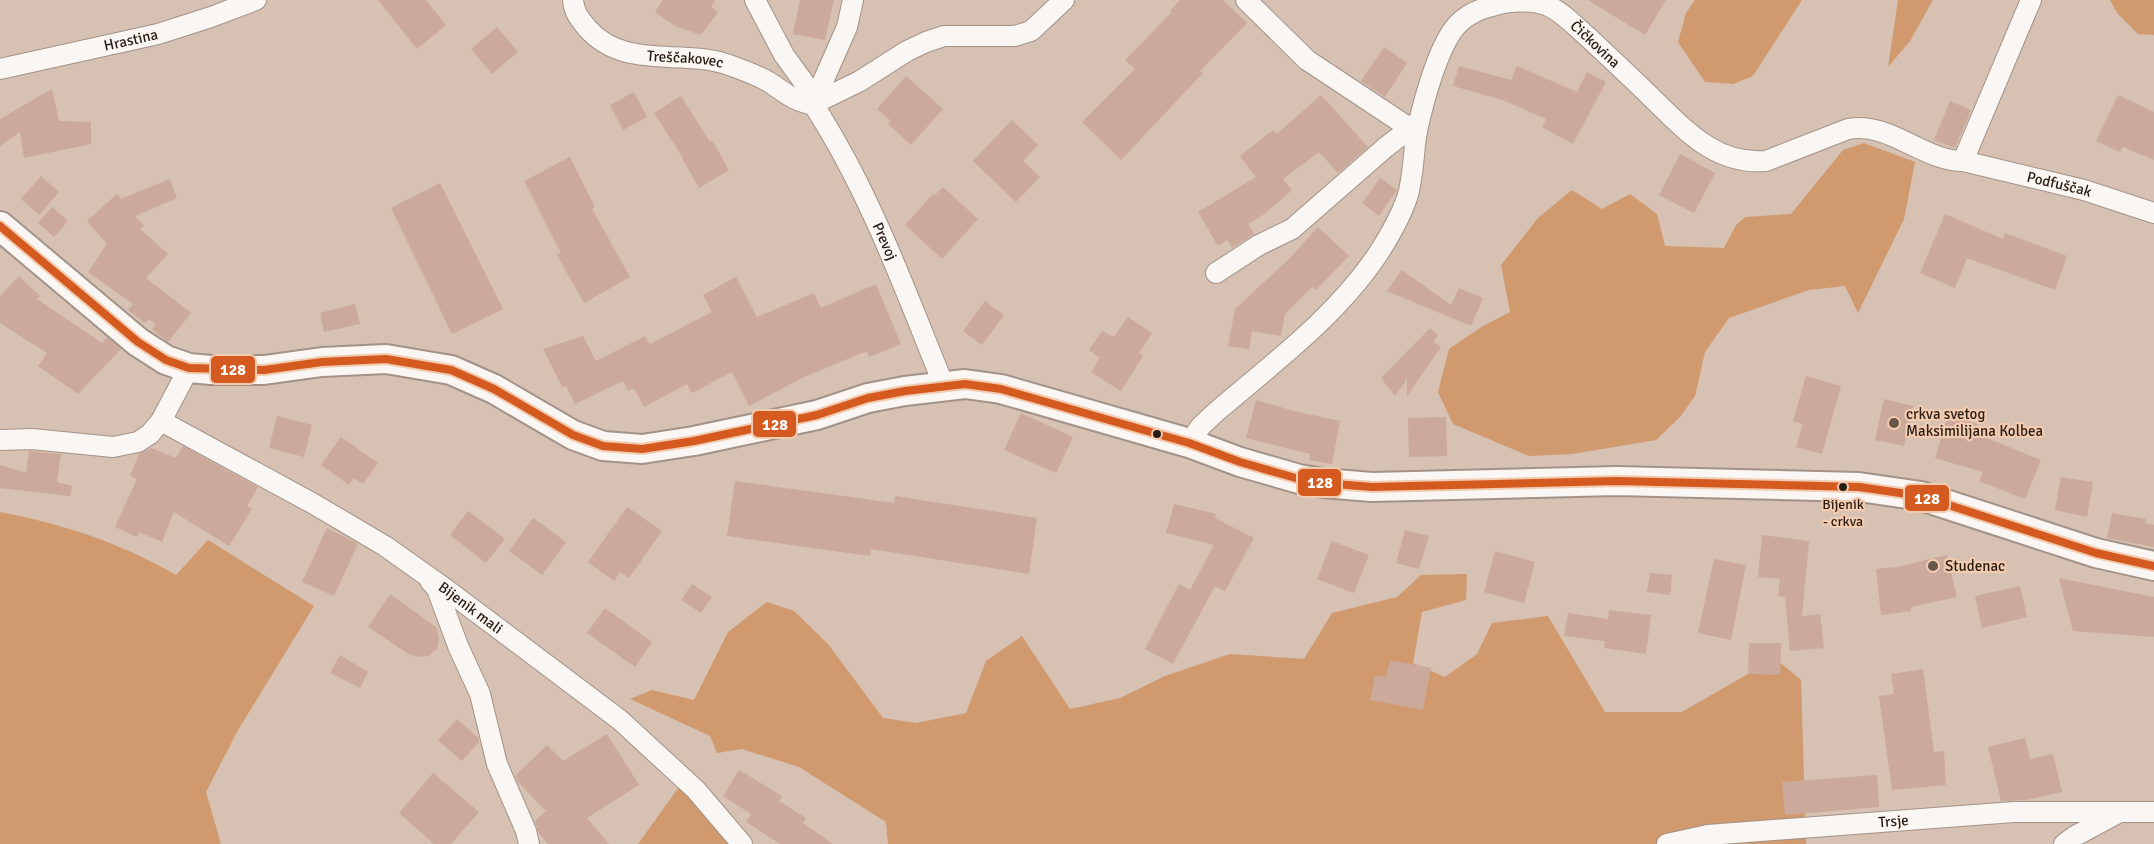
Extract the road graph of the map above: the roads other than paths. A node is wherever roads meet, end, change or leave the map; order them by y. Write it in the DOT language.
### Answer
graph roads {
  1 [pos="256,0"];
  2 [pos="573,0"];
  3 [pos="755,0"];
  4 [pos="853,0"];
  5 [pos="1064,0"];
  6 [pos="1246,0"];
  7 [pos="2031,0"];
  8 [pos="0,69"];
  9 [pos="813,104"];
  10 [pos="1417,131"];
  11 [pos="1963,161"];
  12 [pos="2154,213"];
  13 [pos="0,226"];
  14 [pos="1216,273"];
  15 [pos="189,368"];
  16 [pos="944,386"];
  17 [pos="161,421"];
  18 [pos="0,440"];
  19 [pos="1189,442"];
  20 [pos="2154,566"];
  21 [pos="427,576"];
  22 [pos="2121,811"];
  23 [pos="2154,812"];
  24 [pos="529,844"];
  25 [pos="742,844"];
  26 [pos="1667,844"];
  27 [pos="2064,844"];
  1 -- 8 [label="street, Hrastina"];
  2 -- 9 [label="street, Treščakovec"];
  3 -- 9 [label="street, Prevoj"];
  4 -- 9 [label="street"];
  5 -- 9 [label="street"];
  6 -- 10 [label="street"];
  7 -- 11 [label="street"];
  9 -- 16 [label="street, Prevoj"];
  10 -- 11 [label="street, Čičkovina"];
  10 -- 14 [label="street"];
  10 -- 19 [label="street, Čičkovina"];
  11 -- 12 [label="street, Podfuščak"];
  13 -- 15 [label="main road"];
  15 -- 16 [label="main road"];
  15 -- 17 [label="street"];
  16 -- 19 [label="main road"];
  17 -- 18 [label="street"];
  17 -- 21 [label="street, Bijenik mali"];
  19 -- 20 [label="main road"];
  21 -- 24 [label="street"];
  21 -- 25 [label="street, Bijenik mali"];
  22 -- 23 [label="street, Trsje"];
  22 -- 26 [label="street, Trsje"];
  22 -- 27 [label="street"];
}
